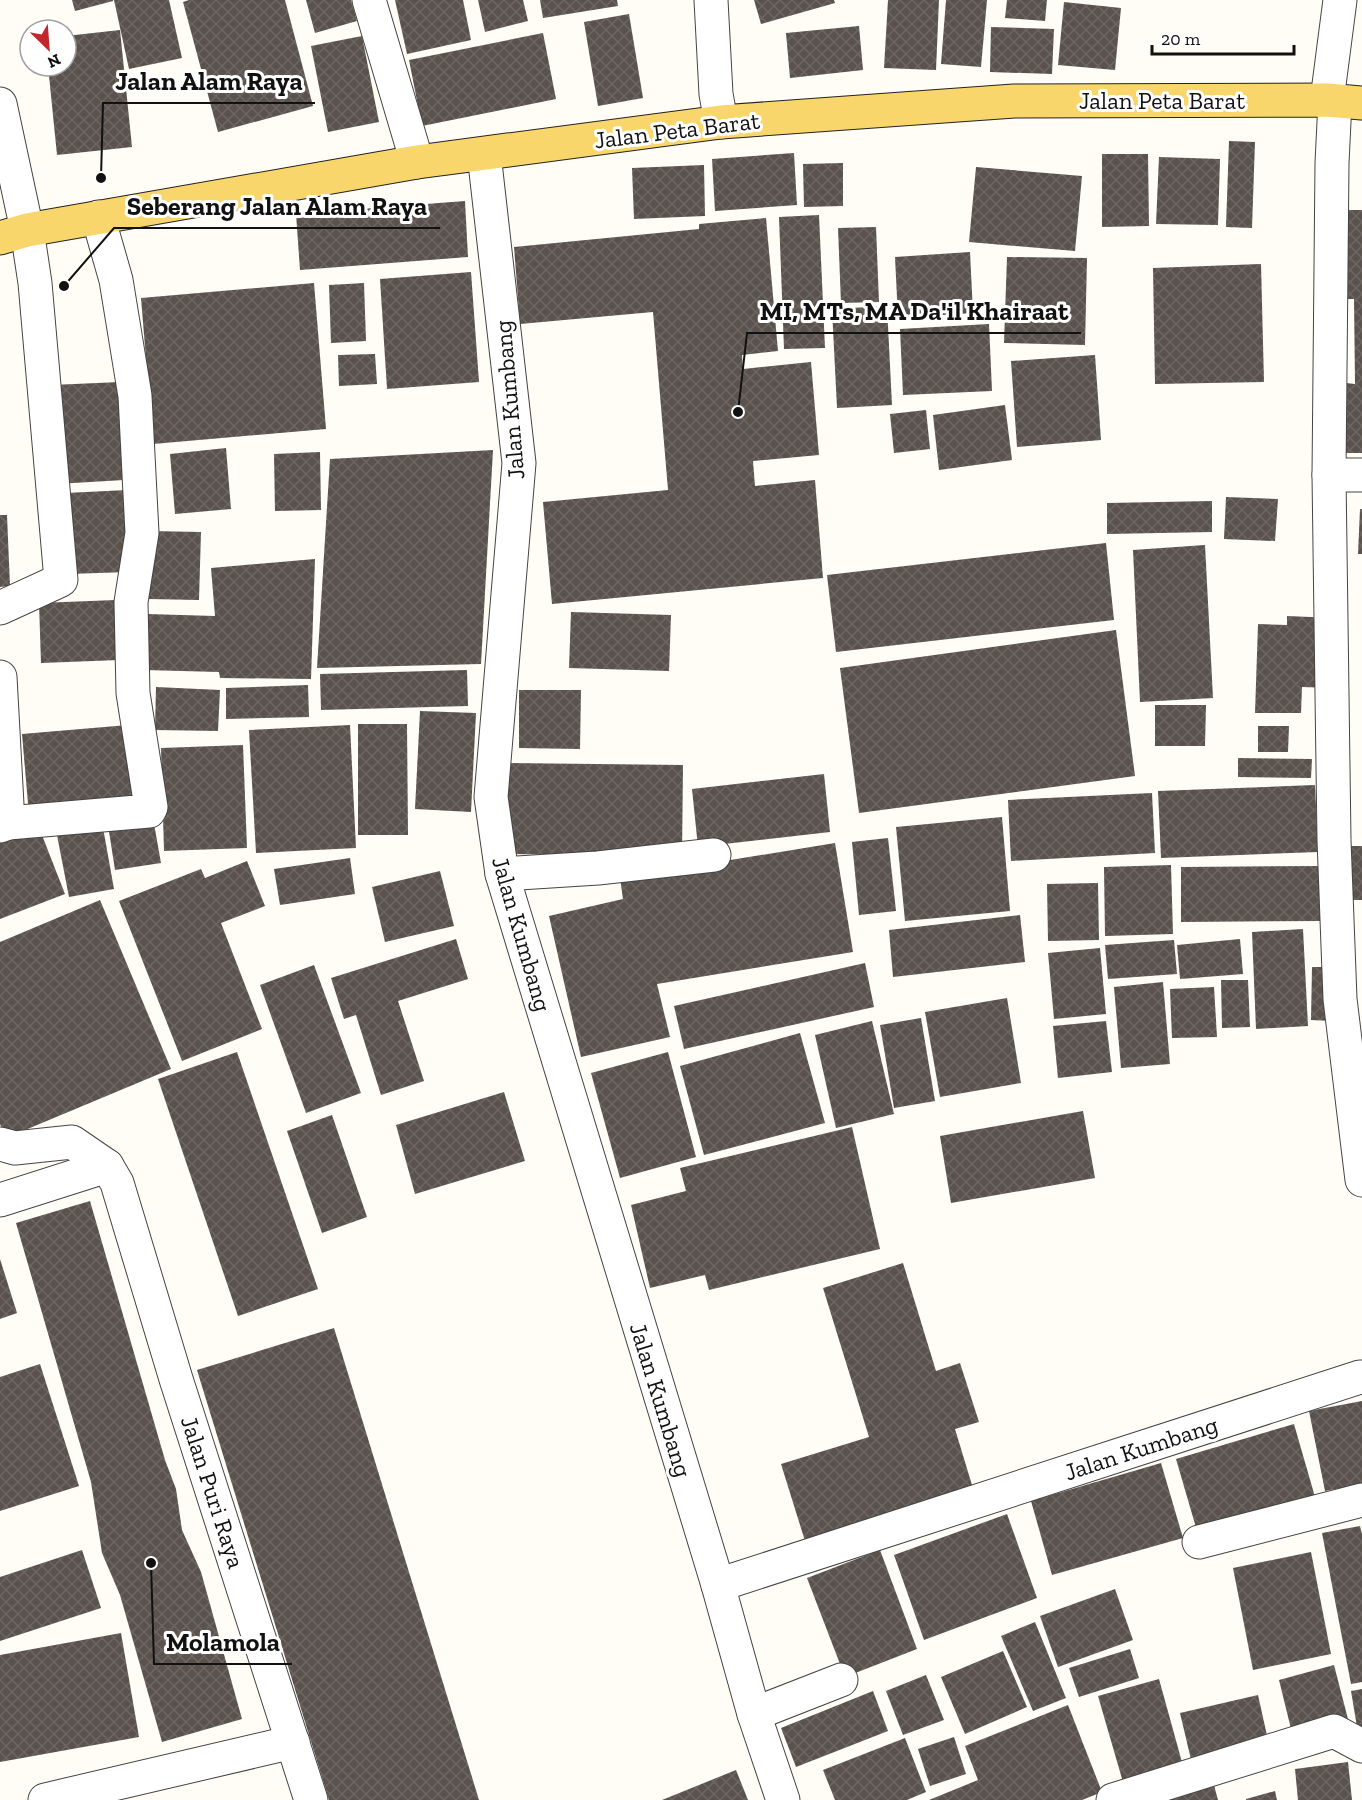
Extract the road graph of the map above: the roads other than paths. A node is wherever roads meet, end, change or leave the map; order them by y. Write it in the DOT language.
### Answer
graph roads {
  1 [pos="369,0"];
  2 [pos="711,0"];
  3 [pos="1340,0"];
  4 [pos="1341,101"];
  5 [pos="0,104"];
  6 [pos="721,122"];
  7 [pos="484,154"];
  8 [pos="417,162"];
  9 [pos="98,217"];
  10 [pos="13,234"];
  11 [pos="1329,475"];
  12 [pos="1362,475"];
  13 [pos="0,608"];
  14 [pos="0,676"];
  15 [pos="4,825"];
  16 [pos="714,855"];
  17 [pos="502,874"];
  18 [pos="1351,998"];
  19 [pos="0,1144"];
  20 [pos="112,1175"];
  21 [pos="1362,1180"];
  22 [pos="0,1200"];
  23 [pos="1360,1377"];
  24 [pos="1362,1500"];
  25 [pos="1199,1542"];
  26 [pos="718,1585"];
  27 [pos="841,1680"];
  28 [pos="754,1714"];
  29 [pos="292,1742"];
  30 [pos="1362,1746"];
  31 [pos="45,1800"];
  32 [pos="311,1800"];
  33 [pos="783,1800"];
  34 [pos="1113,1800"];
  1 -- 8 [label="street"];
  2 -- 6 [label="street"];
  3 -- 4 [label="street"];
  4 -- 6 [label="main road, Jalan Peta Barat"];
  4 -- 11 [label="street"];
  5 -- 10 [label="street"];
  6 -- 7 [label="main road, Jalan Peta Barat"];
  7 -- 8 [label="main road, Jalan Peta Barat"];
  7 -- 17 [label="street, Jalan Kumbang"];
  8 -- 9 [label="main road, Jalan Peta Barat"];
  9 -- 10 [label="main road, Jalan Peta Barat"];
  9 -- 15 [label="street"];
  10 -- 13 [label="street"];
  11 -- 12 [label="street"];
  11 -- 18 [label="street"];
  14 -- 15 [label="street"];
  16 -- 17 [label="street"];
  17 -- 26 [label="street, Jalan Kumbang"];
  18 -- 21 [label="street"];
  19 -- 20 [label="street"];
  20 -- 22 [label="street"];
  20 -- 29 [label="street, Jalan Puri Raya"];
  23 -- 26 [label="street, Jalan Kumbang"];
  24 -- 25 [label="street"];
  26 -- 28 [label="street, Jalan Kumbang"];
  27 -- 28 [label="street"];
  28 -- 33 [label="street, Jalan Kumbang"];
  29 -- 31 [label="street"];
  29 -- 32 [label="street, Jalan Puri Raya"];
  30 -- 34 [label="street"];
}
